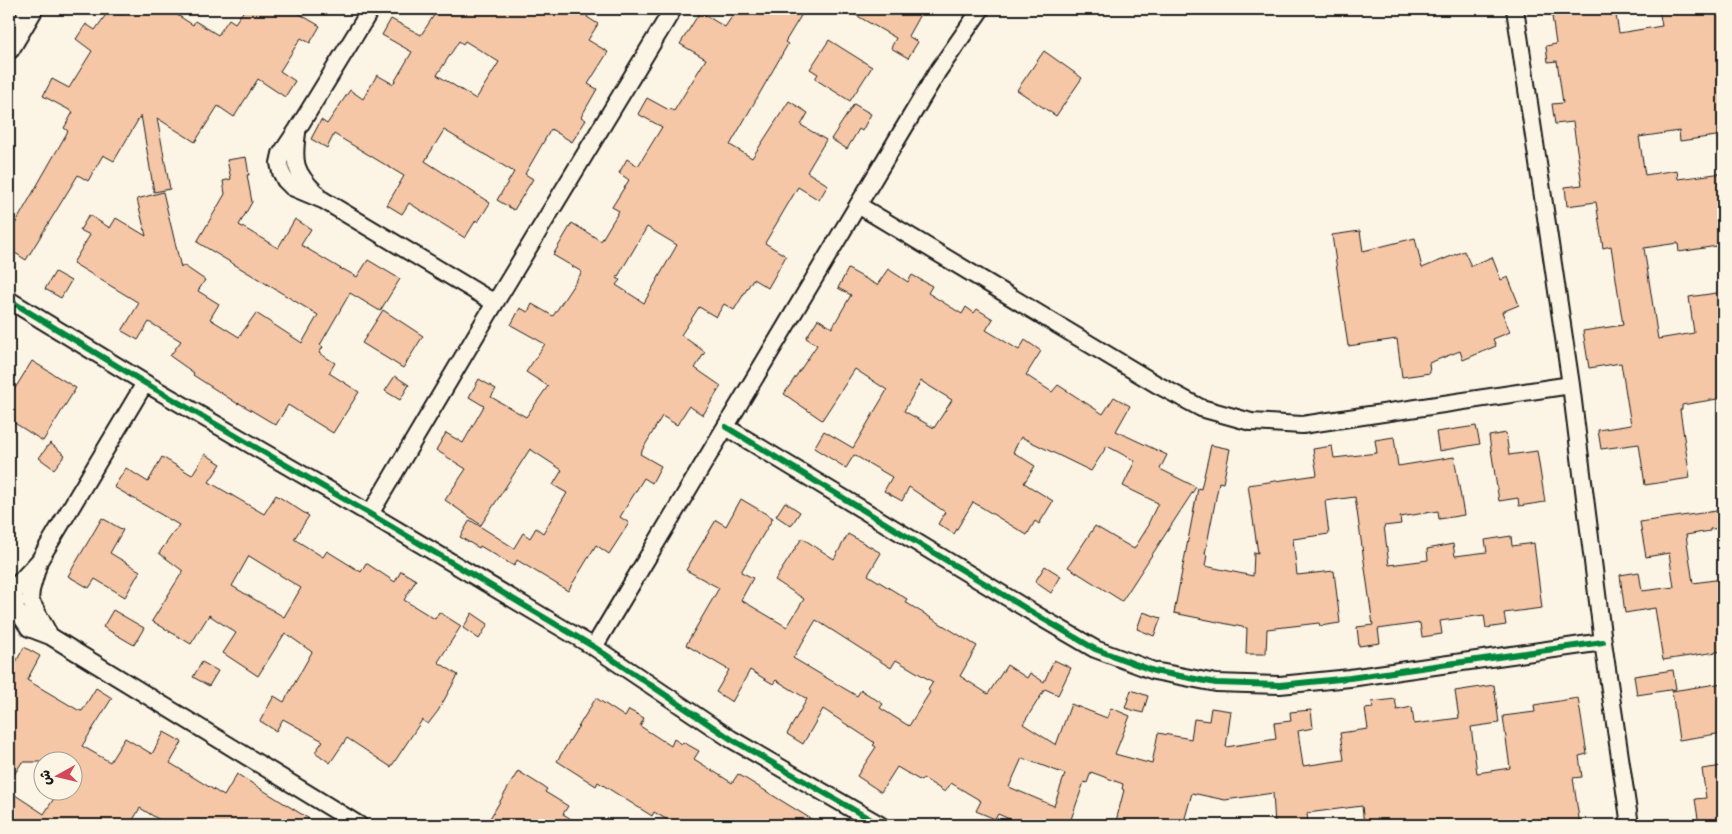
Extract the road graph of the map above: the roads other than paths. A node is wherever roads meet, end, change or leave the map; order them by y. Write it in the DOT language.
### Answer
graph roads {
  1 [pos="32,9"];
  2 [pos="371,9"];
  3 [pos="673,9"];
  4 [pos="980,9"];
  5 [pos="1515,9"];
  6 [pos="9,48"];
  7 [pos="858,204"];
  8 [pos="9,300"];
  9 [pos="495,303"];
  10 [pos="145,383"];
  11 [pos="1571,385"];
  12 [pos="726,427"];
  13 [pos="370,514"];
  14 [pos="1604,642"];
  15 [pos="594,647"];
  16 [pos="359,825"];
  17 [pos="880,825"];
  18 [pos="1630,825"];
  1 -- 6 [label="street"];
  2 -- 9 [label="street"];
  3 -- 9 [label="street"];
  4 -- 7 [label="street"];
  5 -- 11 [label="street"];
  7 -- 11 [label="street"];
  7 -- 12 [label="street"];
  8 -- 10 [label="street"];
  9 -- 13 [label="street"];
  10 -- 13 [label="street"];
  10 -- 16 [label="street"];
  11 -- 14 [label="street"];
  12 -- 14 [label="street"];
  12 -- 15 [label="street"];
  13 -- 15 [label="street"];
  14 -- 18 [label="street"];
  15 -- 17 [label="street"];
}
